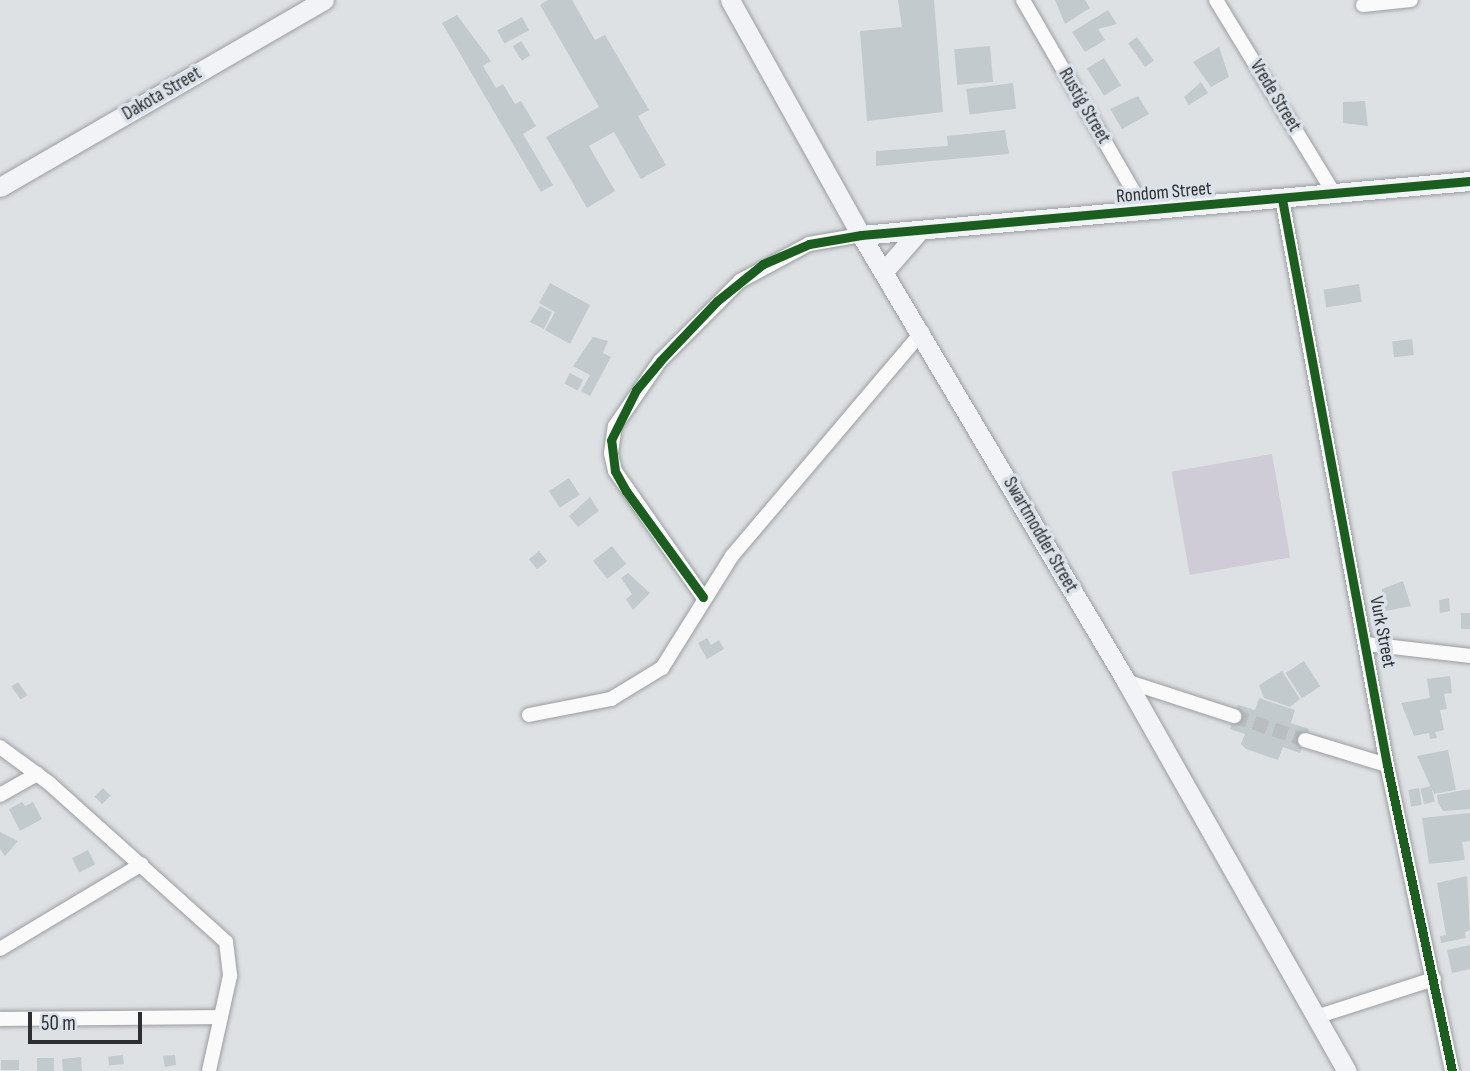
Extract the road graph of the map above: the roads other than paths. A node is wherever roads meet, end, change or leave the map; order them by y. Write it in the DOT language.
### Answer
graph roads {
  1 [pos="324,0"];
  2 [pos="730,0"];
  3 [pos="1023,0"];
  4 [pos="1216,0"];
  5 [pos="1410,0"];
  6 [pos="1363,5"];
  7 [pos="1470,181"];
  8 [pos="0,187"];
  9 [pos="1334,193"];
  10 [pos="1282,200"];
  11 [pos="1146,213"];
  12 [pos="919,231"];
  13 [pos="860,235"];
  14 [pos="884,271"];
  15 [pos="922,332"];
  16 [pos="703,597"];
  17 [pos="1367,644"];
  18 [pos="1470,656"];
  19 [pos="1126,681"];
  20 [pos="529,715"];
  21 [pos="1234,716"];
  22 [pos="1305,740"];
  23 [pos="0,747"];
  24 [pos="1387,765"];
  25 [pos="37,775"];
  26 [pos="0,795"];
  27 [pos="142,864"];
  28 [pos="0,949"];
  29 [pos="1434,979"];
  30 [pos="221,1017"];
  31 [pos="1316,1017"];
  32 [pos="0,1019"];
  33 [pos="209,1071"];
  34 [pos="1347,1071"];
  35 [pos="1452,1071"];
  1 -- 8 [label="main road, Dakota Street"];
  2 -- 13 [label="main road, Swartmodder Street"];
  3 -- 11 [label="street, Rustig Street"];
  4 -- 9 [label="street, Vrede Street"];
  5 -- 6 [label="street"];
  7 -- 9 [label="main road, Rondom Street"];
  9 -- 10 [label="main road, Rondom Street"];
  10 -- 11 [label="main road, Rondom Street"];
  10 -- 17 [label="street, Vurk Street"];
  11 -- 12 [label="main road, Rondom Street"];
  12 -- 13 [label="main road, Rondom Street"];
  12 -- 14 [label="main road"];
  13 -- 14 [label="main road, Swartmodder Street"];
  13 -- 16 [label="street"];
  14 -- 15 [label="main road, Swartmodder Street"];
  15 -- 16 [label="street"];
  15 -- 19 [label="main road, Swartmodder Street"];
  16 -- 20 [label="street"];
  17 -- 18 [label="street"];
  17 -- 24 [label="street, Vurk Street"];
  19 -- 21 [label="street"];
  19 -- 31 [label="main road, Swartmodder Street"];
  22 -- 24 [label="street"];
  23 -- 25 [label="street"];
  24 -- 29 [label="street, Vurk Street"];
  25 -- 26 [label="street"];
  25 -- 27 [label="street"];
  27 -- 28 [label="street"];
  27 -- 30 [label="street"];
  29 -- 31 [label="street"];
  29 -- 35 [label="street, Vurk Street"];
  30 -- 32 [label="street"];
  30 -- 33 [label="street"];
  31 -- 34 [label="main road, Swartmodder Street"];
}
